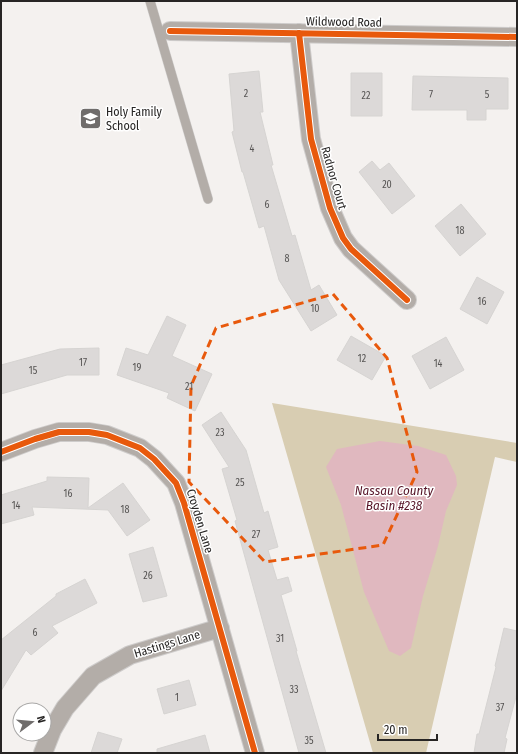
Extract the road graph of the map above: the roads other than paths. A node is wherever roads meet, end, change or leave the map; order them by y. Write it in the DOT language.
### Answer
graph roads {
  1 [pos="150,1"];
  2 [pos="170,31"];
  3 [pos="299,33"];
  4 [pos="517,37"];
  5 [pos="208,199"];
  6 [pos="407,300"];
  7 [pos="1,452"];
  8 [pos="220,628"];
  9 [pos="43,753"];
  10 [pos="255,753"];
  1 -- 5 [label="lane"];
  2 -- 3 [label="street, Wildwood Road"];
  3 -- 4 [label="street, Wildwood Road"];
  3 -- 6 [label="street, Radnor Court"];
  7 -- 8 [label="street, Croyden Lane"];
  8 -- 9 [label="street, Hastings Lane"];
  8 -- 10 [label="street, Croyden Lane"];
}
